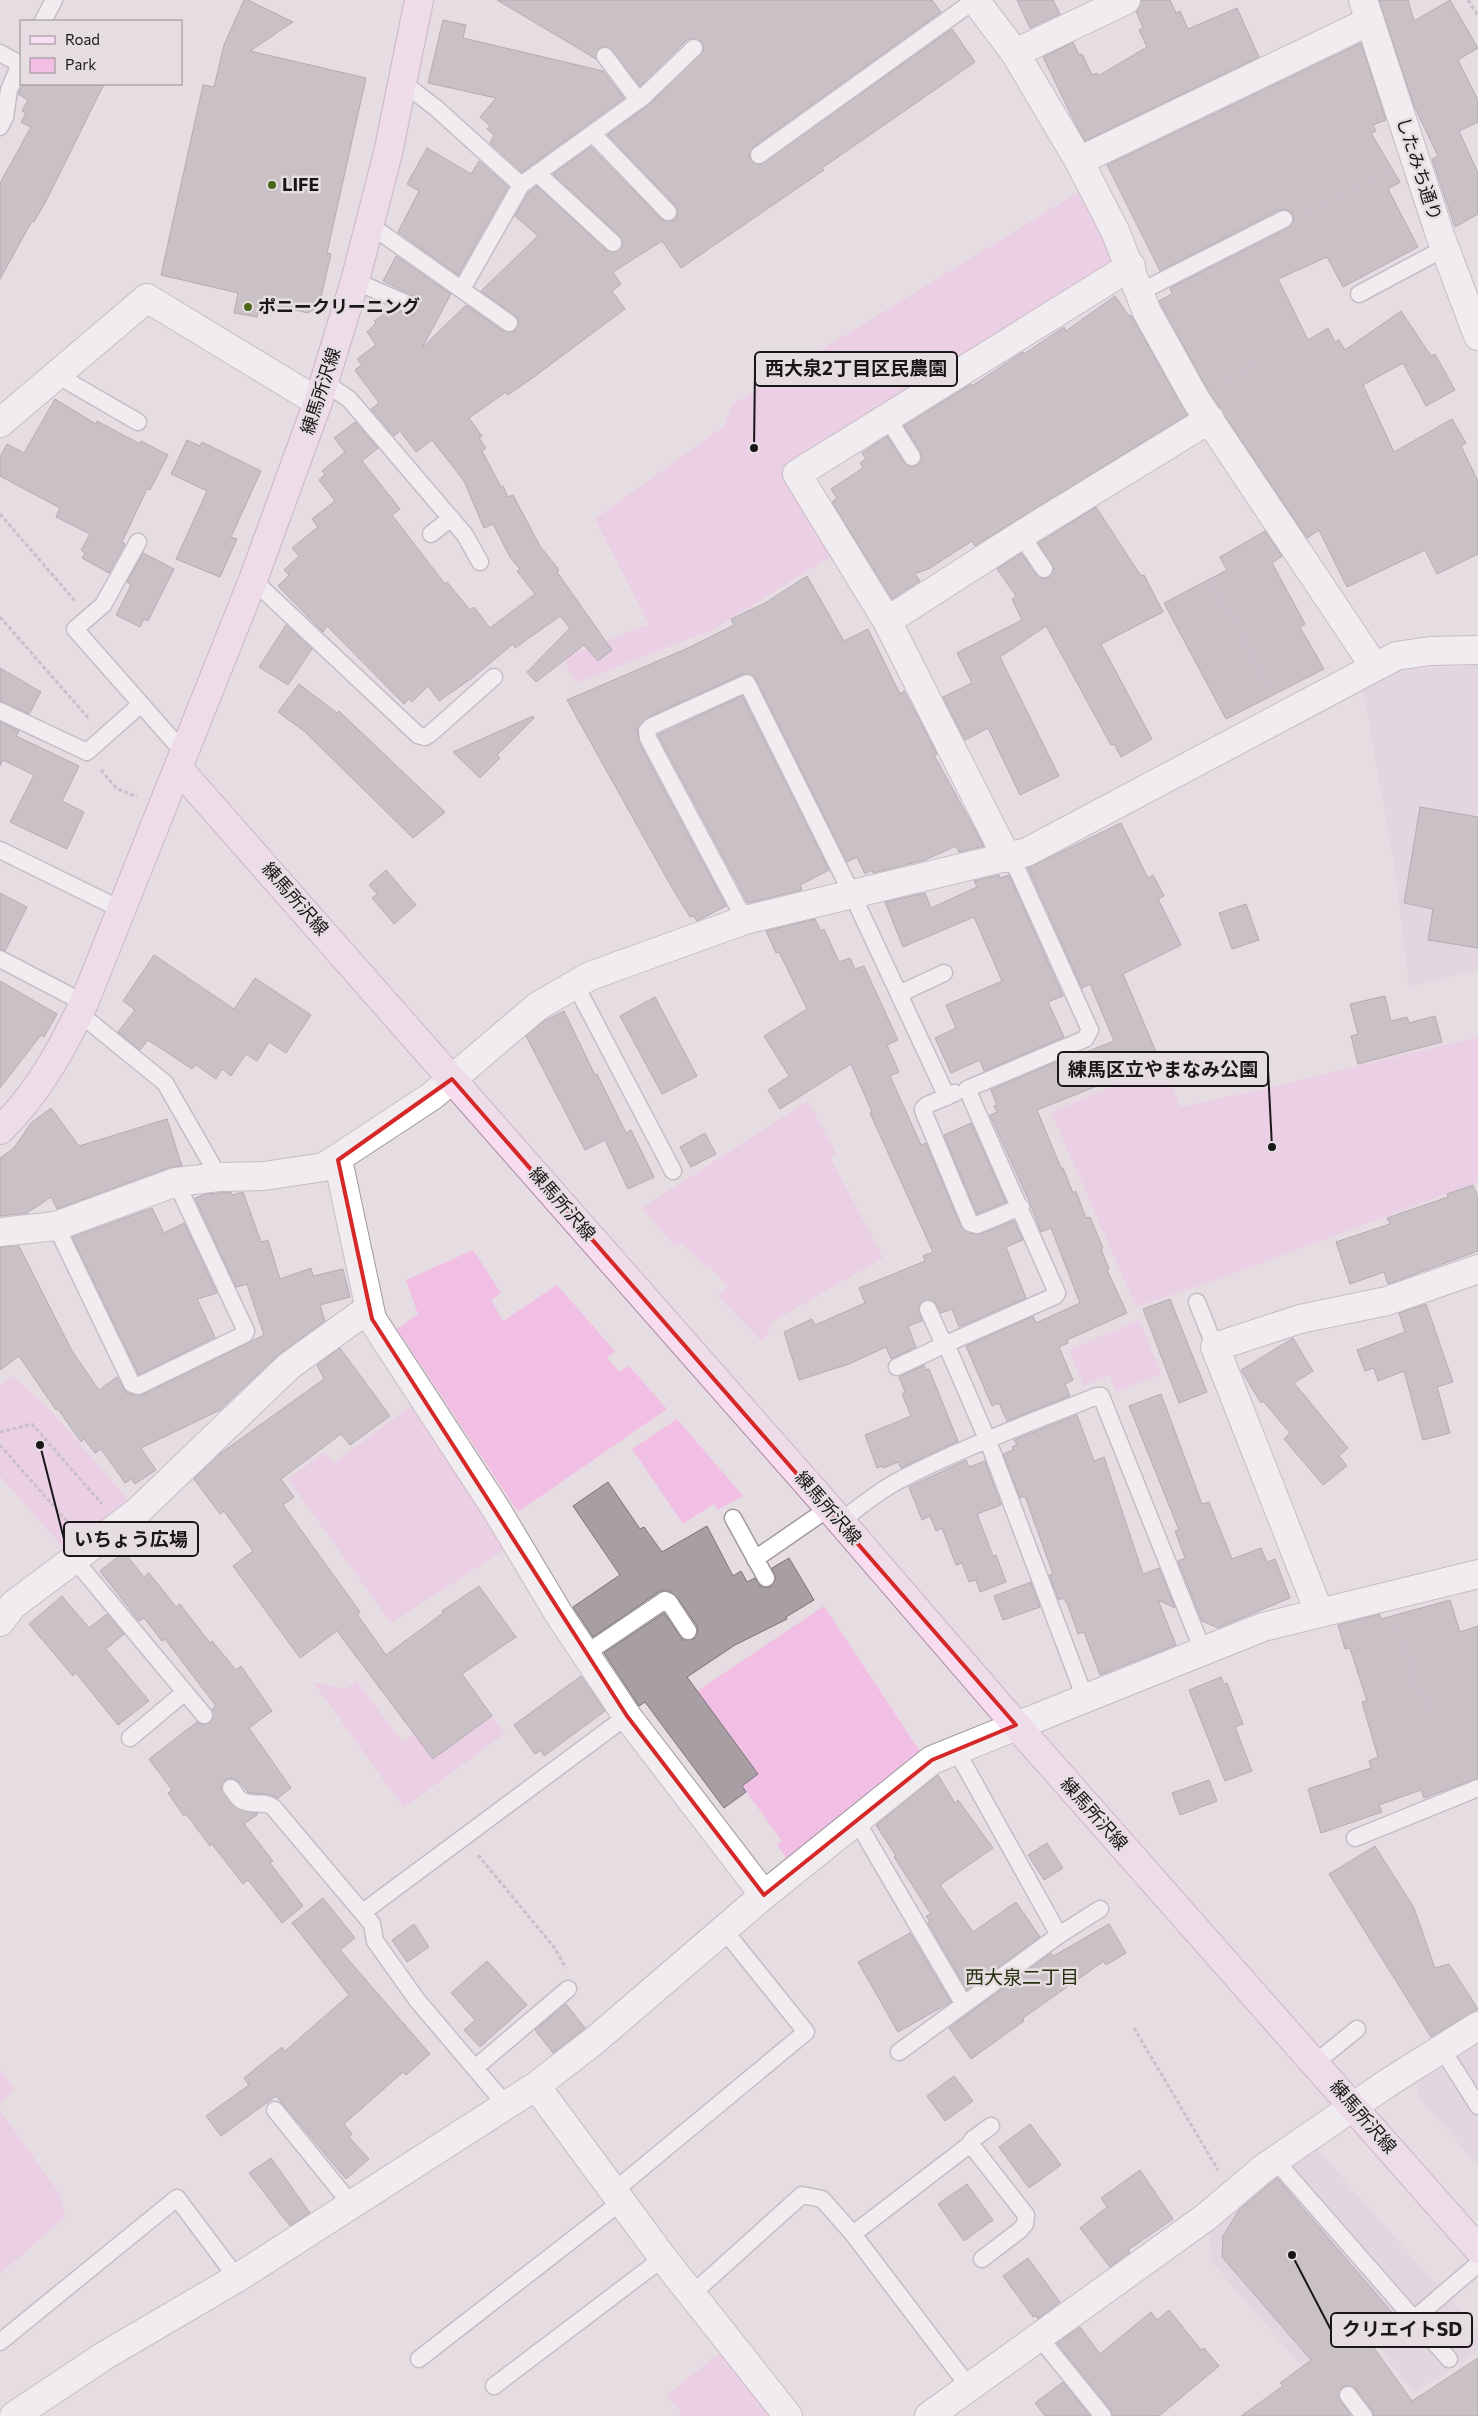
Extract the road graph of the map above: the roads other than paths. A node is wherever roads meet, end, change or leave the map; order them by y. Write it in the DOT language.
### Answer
graph roads {
  1 [pos="54,0"];
  2 [pos="419,0"];
  3 [pos="975,0"];
  4 [pos="1126,0"];
  5 [pos="1367,10"];
  6 [pos="44,20"];
  7 [pos="694,48"];
  8 [pos="1015,53"];
  9 [pos="0,54"];
  10 [pos="605,56"];
  11 [pos="20,63"];
  12 [pos="20,65"];
  13 [pos="402,82"];
  14 [pos="638,100"];
  15 [pos="0,127"];
  16 [pos="593,134"];
  17 [pos="759,155"];
  18 [pos="1079,161"];
  19 [pos="537,173"];
  20 [pos="521,185"];
  21 [pos="668,212"];
  22 [pos="1284,219"];
  23 [pos="370,225"];
  24 [pos="613,243"];
  25 [pos="1445,248"];
  26 [pos="1131,266"];
  27 [pos="355,281"];
  28 [pos="462,289"];
  29 [pos="1140,292"];
  30 [pos="1358,294"];
  31 [pos="410,305"];
  32 [pos="509,323"];
  33 [pos="1478,336"];
  34 [pos="57,375"];
  35 [pos="321,393"];
  36 [pos="1203,409"];
  37 [pos="887,417"];
  38 [pos="138,422"];
  39 [pos="0,423"];
  40 [pos="912,457"];
  41 [pos="451,518"];
  42 [pos="431,534"];
  43 [pos="1021,534"];
  44 [pos="138,542"];
  45 [pos="480,562"];
  46 [pos="1044,569"];
  47 [pos="253,580"];
  48 [pos="887,621"];
  49 [pos="1478,650"];
  50 [pos="1374,666"];
  51 [pos="494,678"];
  52 [pos="141,704"];
  53 [pos="0,711"];
  54 [pos="181,760"];
  55 [pos="0,850"];
  56 [pos="1007,858"];
  57 [pos="853,896"];
  58 [pos="122,910"];
  59 [pos="745,920"];
  60 [pos="0,959"];
  61 [pos="944,973"];
  62 [pos="575,984"];
  63 [pos="899,994"];
  64 [pos="81,1008"];
  65 [pos="452,1079"];
  66 [pos="966,1089"];
  67 [pos="947,1097"];
  68 [pos="0,1130"];
  69 [pos="338,1160"];
  70 [pos="674,1171"];
  71 [pos="219,1177"];
  72 [pos="176,1182"];
  73 [pos="1021,1207"];
  74 [pos="56,1226"];
  75 [pos="0,1232"];
  76 [pos="1478,1269"];
  77 [pos="1197,1302"];
  78 [pos="368,1309"];
  79 [pos="928,1309"];
  80 [pos="946,1344"];
  81 [pos="1215,1347"];
  82 [pos="897,1367"];
  83 [pos="988,1441"];
  84 [pos="834,1515"];
  85 [pos="733,1518"];
  86 [pos="82,1553"];
  87 [pos="755,1558"];
  88 [pos="1478,1574"];
  89 [pos="766,1578"];
  90 [pos="1319,1612"];
  91 [pos="0,1622"];
  92 [pos="688,1631"];
  93 [pos="1203,1651"];
  94 [pos="585,1654"];
  95 [pos="185,1692"];
  96 [pos="1085,1698"];
  97 [pos="204,1715"];
  98 [pos="627,1716"];
  99 [pos="1016,1725"];
  100 [pos="130,1738"];
  101 [pos="956,1750"];
  102 [pos="231,1788"];
  103 [pos="1478,1788"];
  104 [pos="856,1820"];
  105 [pos="1355,1838"];
  106 [pos="764,1894"];
  107 [pos="1100,1909"];
  108 [pos="363,1912"];
  109 [pos="724,1930"];
  110 [pos="1059,1935"];
  111 [pos="568,1989"];
  112 [pos="963,2003"];
  113 [pos="1478,2026"];
  114 [pos="1357,2029"];
  115 [pos="1442,2050"];
  116 [pos="899,2052"];
  117 [pos="1315,2063"];
  118 [pos="475,2068"];
  119 [pos="536,2086"];
  120 [pos="506,2104"];
  121 [pos="1354,2106"];
  122 [pos="1478,2106"];
  123 [pos="275,2110"];
  124 [pos="991,2126"];
  125 [pos="969,2145"];
  126 [pos="1275,2160"];
  127 [pos="618,2196"];
  128 [pos="351,2204"];
  129 [pos="853,2234"];
  130 [pos="1478,2250"];
  131 [pos="663,2258"];
  132 [pos="982,2259"];
  133 [pos="1478,2264"];
  134 [pos="237,2278"];
  135 [pos="692,2294"];
  136 [pos="1414,2319"];
  137 [pos="1039,2337"];
  138 [pos="0,2342"];
  139 [pos="419,2359"];
  140 [pos="1449,2359"];
  141 [pos="494,2386"];
  142 [pos="969,2387"];
  143 [pos="1348,2395"];
  144 [pos="14,2416"];
  145 [pos="788,2416"];
  146 [pos="928,2416"];
  147 [pos="1103,2416"];
  148 [pos="1364,2416"];
  1 -- 6 [label="lane"];
  2 -- 13 [label="main road, 練馬所沢線"];
  3 -- 8 [label="street"];
  3 -- 17 [label="lane"];
  4 -- 8 [label="street"];
  5 -- 18 [label="street"];
  5 -- 25 [label="street, したみち通り"];
  7 -- 14 [label="lane"];
  8 -- 18 [label="street"];
  9 -- 11 [label="lane"];
  10 -- 14 [label="lane"];
  12 -- 15 [label="lane"];
  13 -- 20 [label="lane"];
  13 -- 23 [label="main road, 練馬所沢線"];
  14 -- 16 [label="lane"];
  16 -- 19 [label="lane"];
  16 -- 21 [label="lane"];
  18 -- 26 [label="street"];
  19 -- 20 [label="lane"];
  19 -- 24 [label="lane"];
  20 -- 28 [label="lane"];
  22 -- 29 [label="lane"];
  23 -- 27 [label="main road, 練馬所沢線"];
  23 -- 28 [label="lane"];
  25 -- 30 [label="lane"];
  25 -- 33 [label="street, したみち通り"];
  26 -- 29 [label="street"];
  26 -- 37 [label="street"];
  27 -- 31 [label="lane"];
  27 -- 35 [label="main road, 練馬所沢線"];
  28 -- 32 [label="lane"];
  29 -- 36 [label="street"];
  34 -- 35 [label="street"];
  34 -- 38 [label="lane"];
  34 -- 39 [label="street"];
  35 -- 41 [label="lane"];
  35 -- 47 [label="main road, 練馬所沢線"];
  36 -- 43 [label="street"];
  36 -- 50 [label="street"];
  37 -- 40 [label="lane"];
  37 -- 48 [label="street"];
  41 -- 42 [label="lane"];
  41 -- 45 [label="lane"];
  43 -- 46 [label="lane"];
  43 -- 48 [label="street"];
  44 -- 52 [label="lane"];
  47 -- 51 [label="lane"];
  47 -- 54 [label="main road, 練馬所沢線"];
  48 -- 56 [label="street"];
  49 -- 50 [label="street"];
  50 -- 56 [label="street"];
  52 -- 53 [label="lane"];
  52 -- 54 [label="lane"];
  54 -- 58 [label="main road, 練馬所沢線"];
  54 -- 65 [label="main road, 練馬所沢線"];
  55 -- 58 [label="lane"];
  56 -- 57 [label="street"];
  56 -- 66 [label="lane"];
  57 -- 59 [label="street"];
  57 -- 59 [label="lane"];
  57 -- 63 [label="lane"];
  58 -- 64 [label="main road, 練馬所沢線"];
  59 -- 62 [label="street"];
  60 -- 64 [label="lane"];
  61 -- 63 [label="lane"];
  62 -- 65 [label="street"];
  62 -- 70 [label="lane"];
  63 -- 67 [label="lane"];
  64 -- 68 [label="main road, 練馬所沢線"];
  64 -- 71 [label="lane"];
  65 -- 69 [label="street"];
  65 -- 84 [label="main road, 練馬所沢線"];
  66 -- 67 [label="lane"];
  66 -- 73 [label="lane"];
  67 -- 73 [label="lane"];
  69 -- 71 [label="street"];
  69 -- 78 [label="street"];
  71 -- 72 [label="street"];
  72 -- 74 [label="street"];
  72 -- 74 [label="lane"];
  73 -- 80 [label="lane"];
  74 -- 75 [label="street"];
  76 -- 81 [label="street"];
  77 -- 81 [label="lane"];
  78 -- 86 [label="street"];
  78 -- 94 [label="street"];
  79 -- 80 [label="lane"];
  80 -- 82 [label="lane"];
  80 -- 83 [label="lane"];
  81 -- 90 [label="street"];
  83 -- 84 [label="lane"];
  83 -- 93 [label="lane"];
  83 -- 96 [label="lane"];
  84 -- 87 [label="lane"];
  84 -- 99 [label="main road, 練馬所沢線"];
  85 -- 87 [label="lane"];
  86 -- 91 [label="street"];
  86 -- 95 [label="lane"];
  87 -- 89 [label="lane"];
  88 -- 90 [label="street"];
  90 -- 93 [label="street"];
  92 -- 94 [label="lane"];
  93 -- 96 [label="street"];
  94 -- 98 [label="street"];
  95 -- 97 [label="lane"];
  95 -- 100 [label="lane"];
  96 -- 99 [label="street"];
  98 -- 106 [label="street"];
  98 -- 108 [label="lane"];
  99 -- 101 [label="street"];
  99 -- 117 [label="main road, 練馬所沢線"];
  101 -- 104 [label="street"];
  101 -- 110 [label="lane"];
  102 -- 108 [label="lane"];
  103 -- 105 [label="lane"];
  104 -- 106 [label="street"];
  104 -- 112 [label="lane"];
  106 -- 109 [label="street"];
  107 -- 110 [label="lane"];
  108 -- 118 [label="lane"];
  109 -- 119 [label="street"];
  109 -- 127 [label="lane"];
  110 -- 112 [label="lane"];
  111 -- 118 [label="lane"];
  112 -- 116 [label="lane"];
  113 -- 115 [label="street"];
  114 -- 117 [label="lane"];
  115 -- 121 [label="street"];
  115 -- 122 [label="lane"];
  117 -- 121 [label="main road, 練馬所沢線"];
  118 -- 120 [label="lane"];
  119 -- 120 [label="street"];
  119 -- 127 [label="street"];
  120 -- 128 [label="street"];
  121 -- 126 [label="street"];
  121 -- 130 [label="main road, 練馬所沢線"];
  123 -- 128 [label="lane"];
  124 -- 125 [label="lane"];
  125 -- 129 [label="lane"];
  125 -- 132 [label="lane"];
  126 -- 136 [label="lane"];
  126 -- 137 [label="street"];
  127 -- 131 [label="street"];
  127 -- 139 [label="lane"];
  128 -- 134 [label="street"];
  129 -- 135 [label="lane"];
  129 -- 142 [label="lane"];
  131 -- 135 [label="street"];
  131 -- 141 [label="lane"];
  133 -- 136 [label="lane"];
  134 -- 138 [label="lane"];
  134 -- 144 [label="street"];
  135 -- 145 [label="street"];
  136 -- 140 [label="lane"];
  137 -- 142 [label="street"];
  137 -- 147 [label="lane"];
  142 -- 146 [label="street"];
  143 -- 148 [label="lane"];
}
